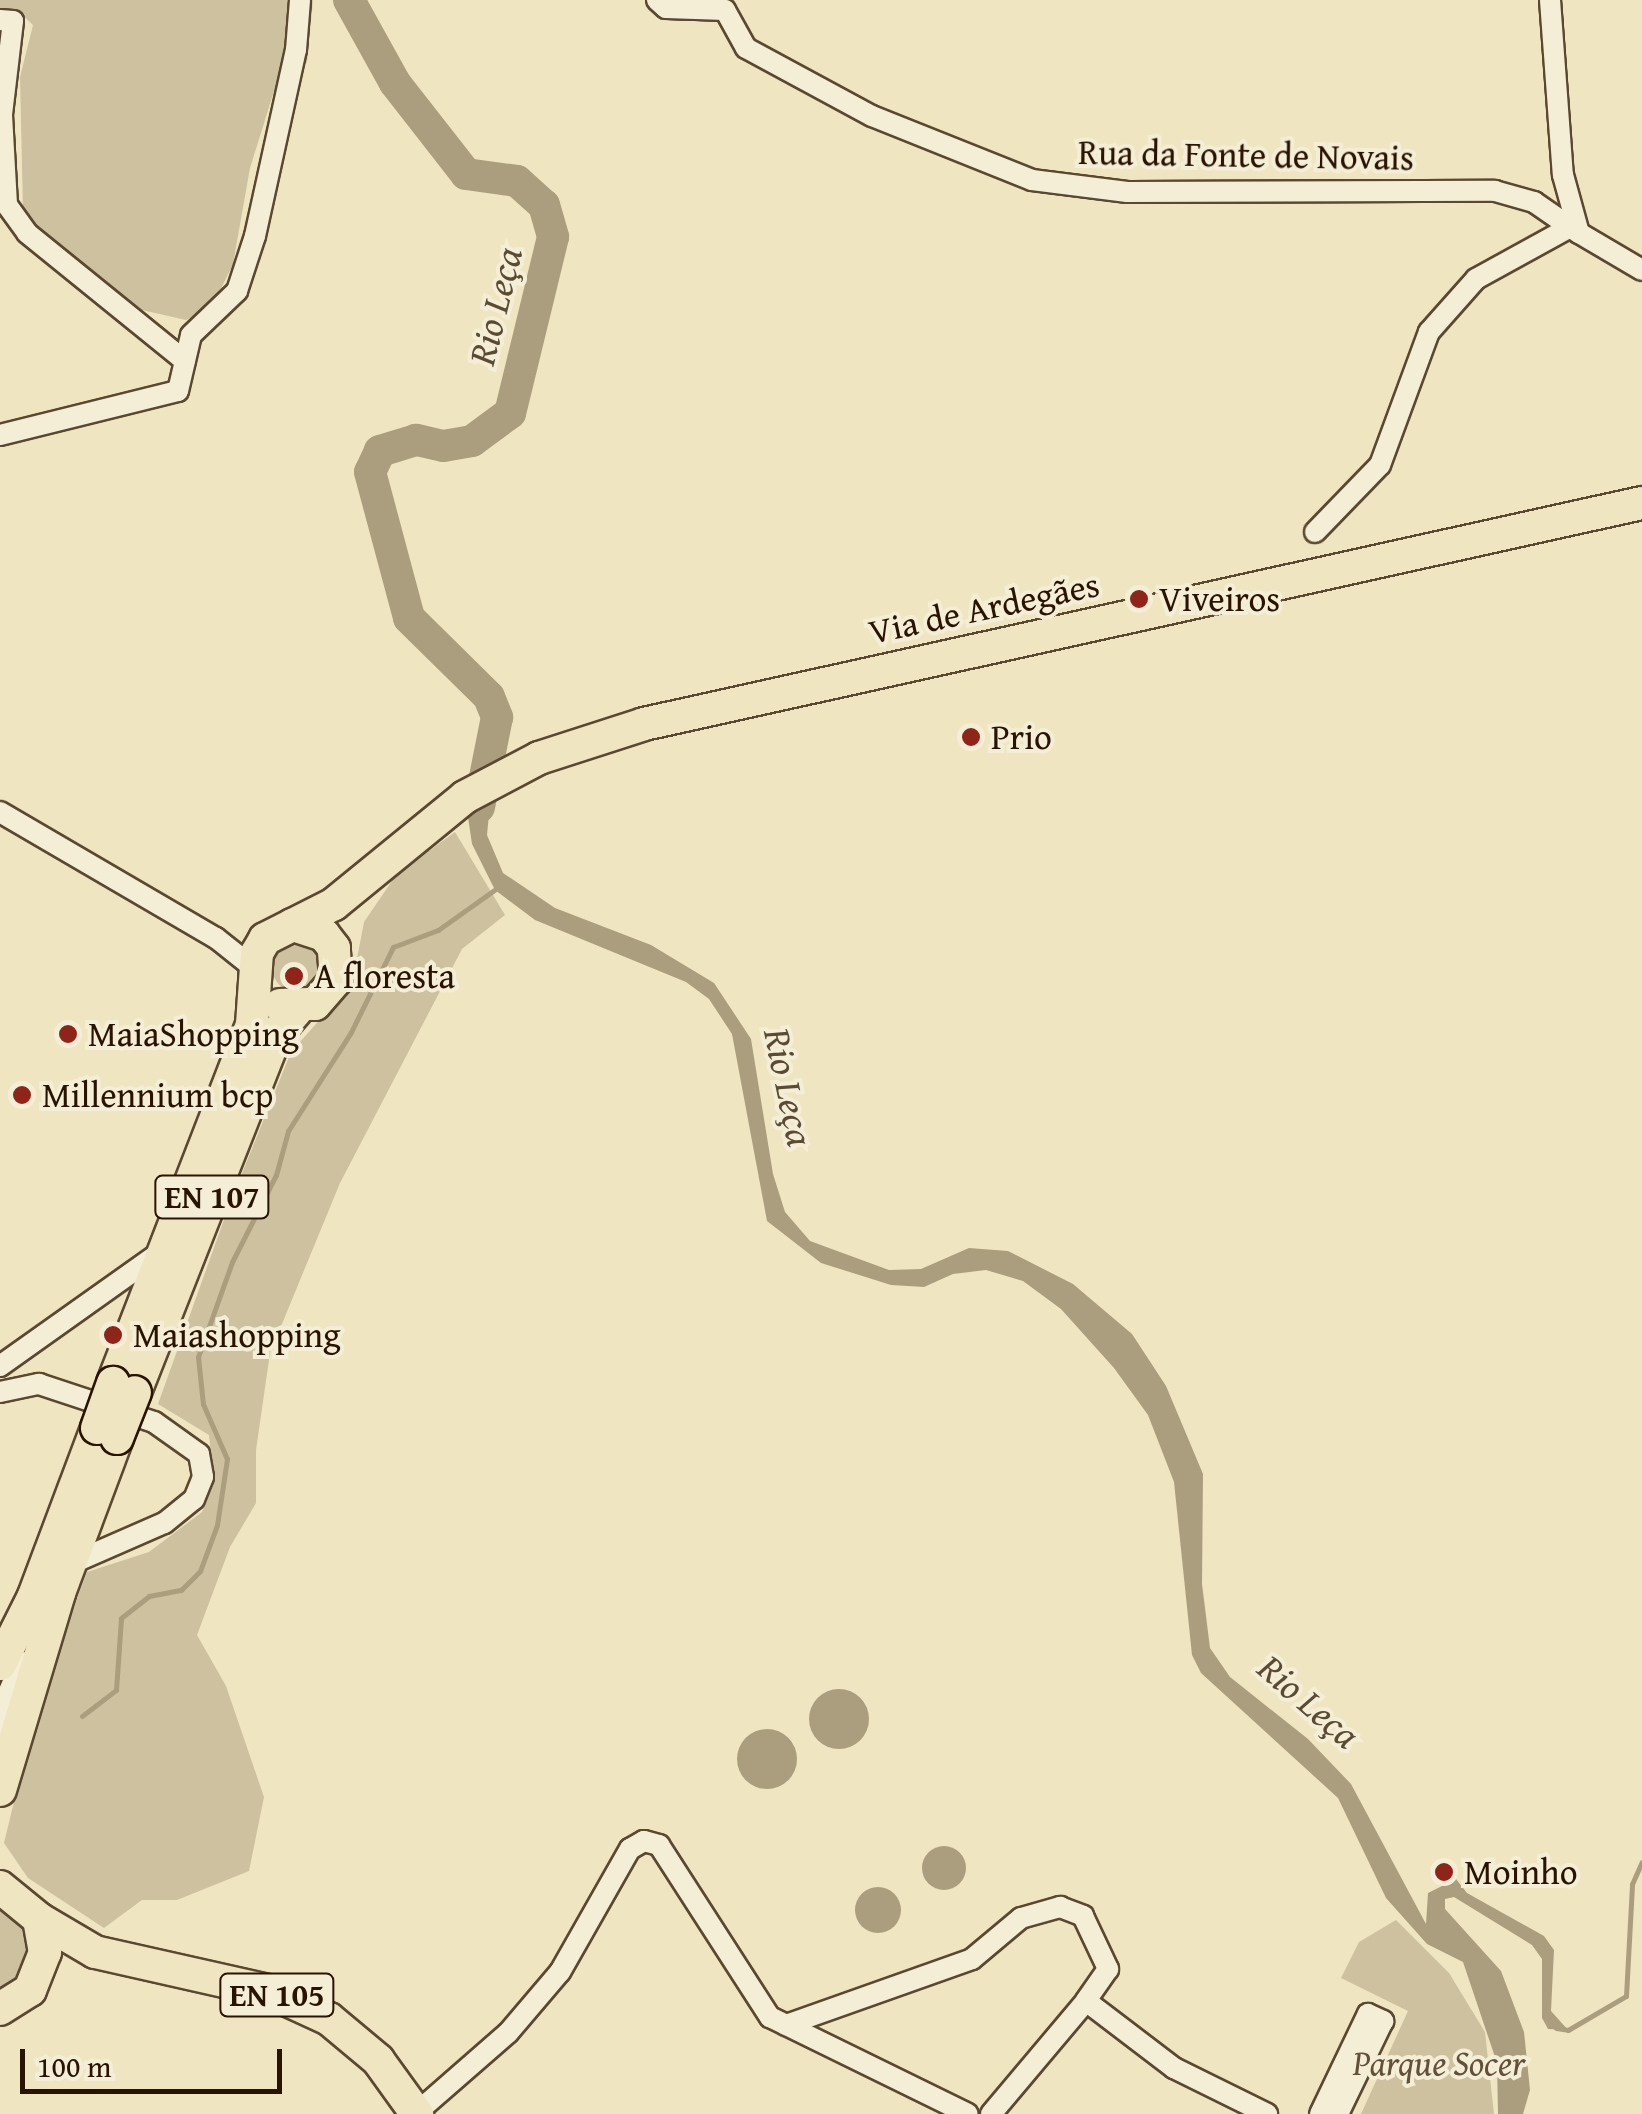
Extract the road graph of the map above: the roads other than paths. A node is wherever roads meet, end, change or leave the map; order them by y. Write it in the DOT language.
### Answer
graph roads {
  1 [pos="300,0"];
  2 [pos="657,0"];
  3 [pos="1550,0"];
  4 [pos="6,21"];
  5 [pos="1573,231"];
  6 [pos="1642,270"];
  7 [pos="185,361"];
  8 [pos="0,436"];
  9 [pos="1642,503"];
  10 [pos="1315,532"];
  11 [pos="0,812"];
  12 [pos="376,869"];
  13 [pos="294,925"];
  14 [pos="334,948"];
  15 [pos="257,977"];
  16 [pos="299,1008"];
  17 [pos="165,1249"];
  18 [pos="0,1366"];
  19 [pos="124,1388"];
  20 [pos="0,1392"];
  21 [pos="107,1433"];
  22 [pos="54,1584"];
  23 [pos="0,1664"];
  24 [pos="0,1714"];
  25 [pos="0,1724"];
  26 [pos="0,1790"];
  27 [pos="0,1886"];
  28 [pos="38,1919"];
  29 [pos="95,1952"];
  30 [pos="42,1968"];
  31 [pos="1086,2000"];
  32 [pos="3,2012"];
  33 [pos="786,2025"];
  34 [pos="416,2114"];
  35 [pos="968,2114"];
  36 [pos="991,2114"];
  37 [pos="1266,2114"];
  38 [pos="1320,2114"];
  39 [pos="1338,2114"];
  1 -- 7 [label="street"];
  2 -- 5 [label="street, Rua da Fonte de Novais"];
  3 -- 5 [label="street"];
  4 -- 7 [label="street"];
  5 -- 6 [label="street"];
  5 -- 10 [label="street"];
  7 -- 8 [label="street"];
  9 -- 12 [label="main road, Via de Ardegães / EN 107"];
  11 -- 15 [label="street"];
  12 -- 13 [label="main road, Via de Ardegães / EN 107"];
  12 -- 14 [label="main road, Via de Ardegães / EN 107"];
  13 -- 14 [label="main road"];
  13 -- 15 [label="main road, Via de Ardegães / EN 107"];
  14 -- 16 [label="main road, Via de Ardegães / EN 107"];
  15 -- 16 [label="main road"];
  15 -- 17 [label="main road, Via de Ardegães / EN 107"];
  16 -- 19 [label="main road, Via de Ardegães / EN 107"];
  17 -- 18 [label="street"];
  17 -- 19 [label="main road, Via de Ardegães / EN 107"];
  19 -- 21 [label="main road, Via de Ardegães / EN 107, bridge"];
  20 -- 22 [label="street"];
  21 -- 22 [label="main road, Via de Ardegães / EN 107"];
  21 -- 22 [label="main road, Via de Ardegães / EN 107"];
  22 -- 23 [label="main road, Via de Ardegães / EN 107"];
  22 -- 24 [label="main road, Via de Ardegães / EN 107"];
  22 -- 25 [label="main road, Via de Ardegães / EN 107"];
  22 -- 26 [label="main road, Via de Ardegães / EN 107"];
  27 -- 28 [label="main road, EN 105"];
  28 -- 29 [label="main road, EN 105"];
  28 -- 30 [label="main road"];
  29 -- 30 [label="main road, EN 105"];
  29 -- 34 [label="main road, EN 105"];
  30 -- 32 [label="main road"];
  31 -- 33 [label="street"];
  31 -- 36 [label="street"];
  31 -- 37 [label="street"];
  33 -- 34 [label="street"];
  33 -- 35 [label="street"];
  38 -- 39 [label="street"];
}
